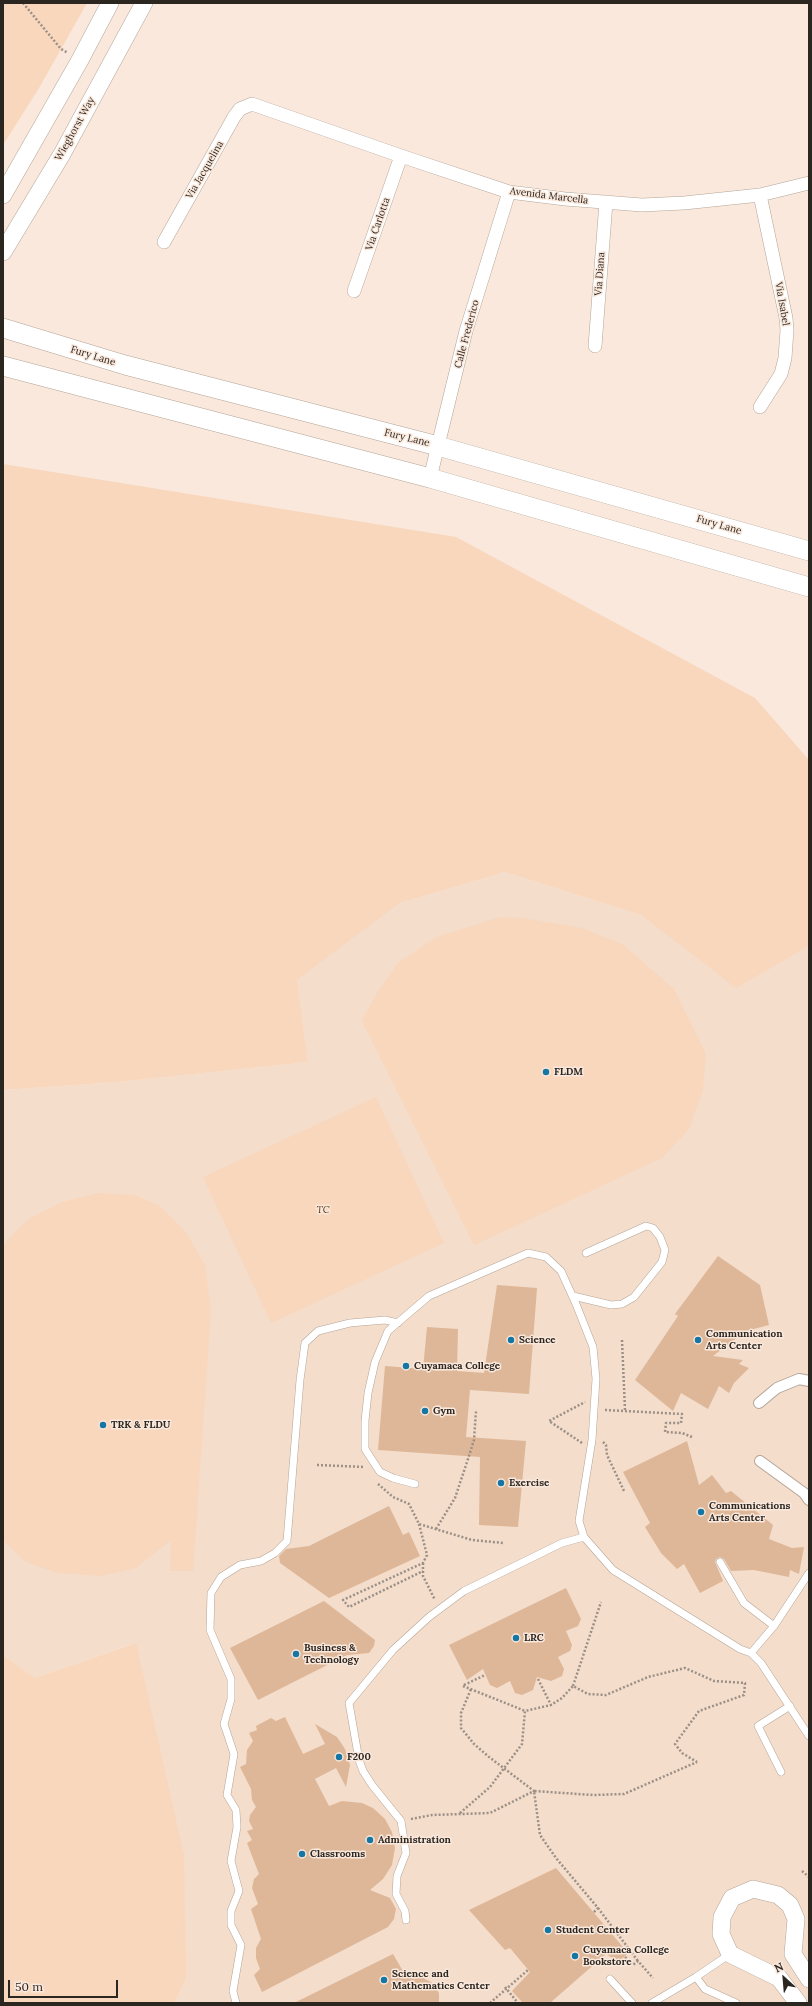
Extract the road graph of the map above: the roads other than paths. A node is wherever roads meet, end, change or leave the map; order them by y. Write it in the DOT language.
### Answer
graph roads {
  1 [pos="110,3"];
  2 [pos="144,3"];
  3 [pos="252,104"];
  4 [pos="401,156"];
  5 [pos="809,184"];
  6 [pos="509,192"];
  7 [pos="3,195"];
  8 [pos="760,195"];
  9 [pos="606,202"];
  10 [pos="164,242"];
  11 [pos="3,252"];
  12 [pos="354,291"];
  13 [pos="3,328"];
  14 [pos="595,346"];
  15 [pos="3,366"];
  16 [pos="760,408"];
  17 [pos="438,446"];
  18 [pos="430,478"];
  19 [pos="809,551"];
  20 [pos="809,587"];
  21 [pos="586,1254"];
  22 [pos="573,1296"];
  23 [pos="398,1323"];
  24 [pos="809,1381"];
  25 [pos="759,1403"];
  26 [pos="760,1461"];
  27 [pos="415,1484"];
  28 [pos="809,1500"];
  29 [pos="584,1536"];
  30 [pos="720,1562"];
  31 [pos="809,1573"];
  32 [pos="774,1626"];
  33 [pos="751,1653"];
  34 [pos="790,1706"];
  35 [pos="809,1736"];
  36 [pos="781,1772"];
  37 [pos="406,1920"];
  38 [pos="730,1954"];
  39 [pos="696,1977"];
  40 [pos="610,1979"];
  41 [pos="809,1979"];
  42 [pos="236,2003"];
  43 [pos="632,2003"];
  44 [pos="652,2003"];
  45 [pos="736,2003"];
  46 [pos="798,2003"];
  1 -- 7 [label="street"];
  2 -- 11 [label="street, Wieghorst Way"];
  3 -- 4 [label="street, Avenida Marcella"];
  3 -- 10 [label="street, Via Jacquelina"];
  4 -- 6 [label="street, Avenida Marcella"];
  4 -- 12 [label="street, Via Carlotta"];
  5 -- 8 [label="street, Avenida Marcella"];
  6 -- 9 [label="street, Avenida Marcella"];
  6 -- 17 [label="street, Calle Frederico"];
  8 -- 9 [label="street, Avenida Marcella"];
  8 -- 16 [label="street, Via Isabel"];
  9 -- 14 [label="street, Via Diana"];
  13 -- 17 [label="main road, Fury Lane"];
  15 -- 18 [label="main road"];
  17 -- 18 [label="street, Calle Frederico"];
  17 -- 19 [label="main road, Fury Lane"];
  18 -- 20 [label="main road"];
  21 -- 22 [label="lane"];
  22 -- 23 [label="lane"];
  22 -- 29 [label="lane"];
  23 -- 27 [label="lane"];
  23 -- 42 [label="lane"];
  24 -- 25 [label="street"];
  26 -- 28 [label="street"];
  29 -- 33 [label="lane"];
  29 -- 37 [label="lane"];
  30 -- 32 [label="lane"];
  31 -- 32 [label="lane"];
  32 -- 33 [label="lane"];
  33 -- 34 [label="lane"];
  34 -- 35 [label="lane"];
  34 -- 36 [label="lane"];
  38 -- 39 [label="lane"];
  38 -- 41 [label="street"];
  38 -- 46 [label="street"];
  39 -- 44 [label="lane"];
  39 -- 45 [label="lane"];
  40 -- 43 [label="lane"];
}
